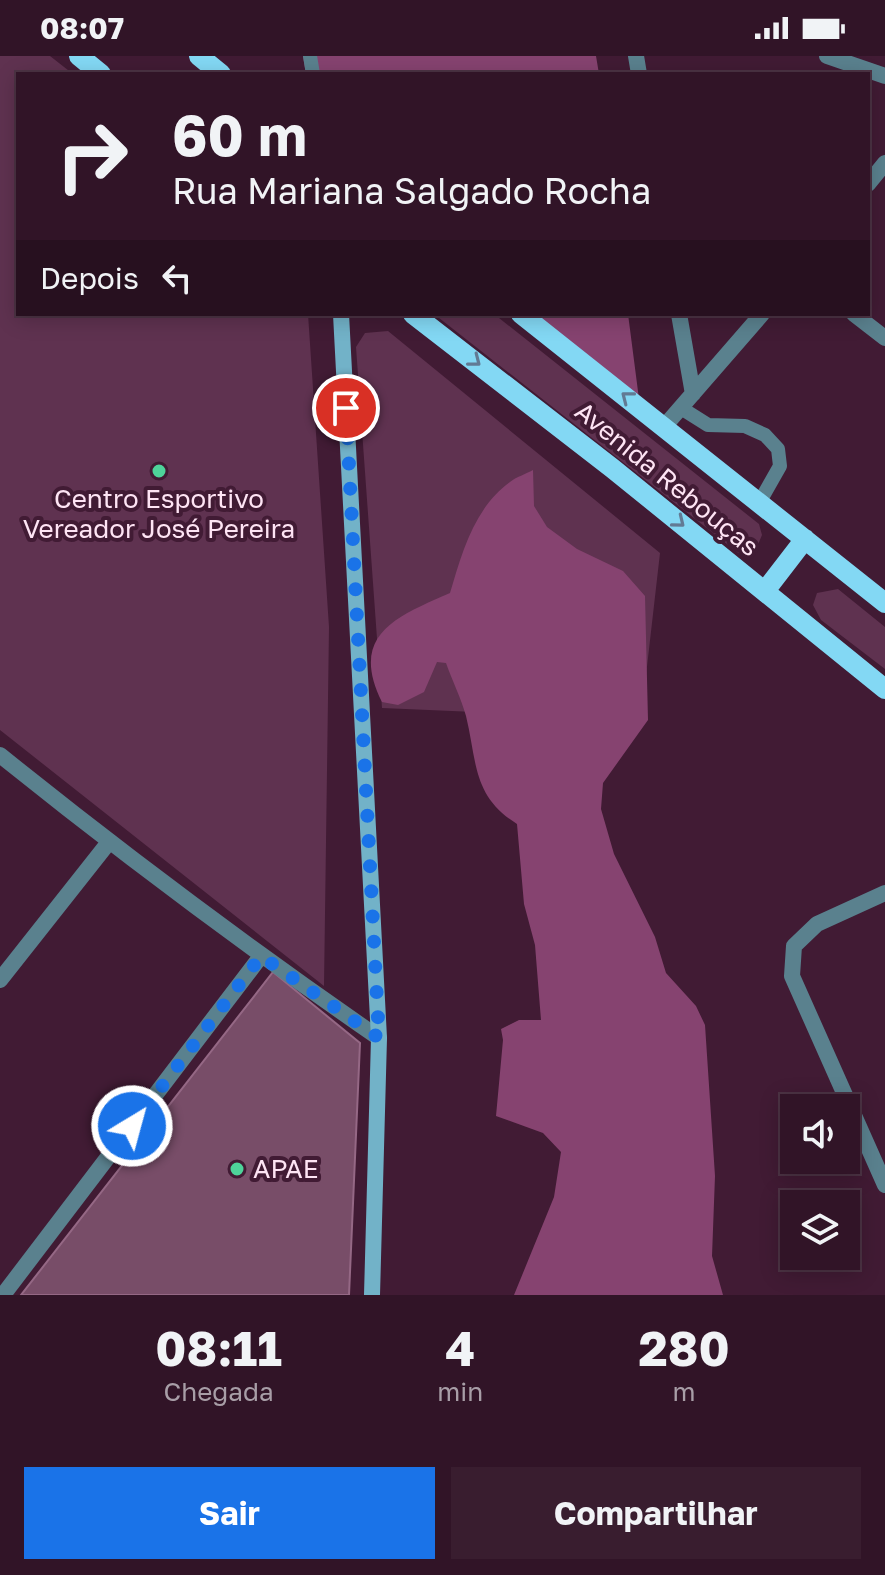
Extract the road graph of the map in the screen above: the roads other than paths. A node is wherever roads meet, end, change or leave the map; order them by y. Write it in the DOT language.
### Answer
graph roads {
  1 [pos="79,56"];
  2 [pos="199,56"];
  3 [pos="827,56"];
  4 [pos="99,72"];
  5 [pos="219,72"];
  6 [pos="885,76"];
  7 [pos="885,163"];
  8 [pos="870,182"];
  9 [pos="341,316"];
  10 [pos="416,316"];
  11 [pos="523,316"];
  12 [pos="679,316"];
  13 [pos="760,316"];
  14 [pos="857,316"];
  15 [pos="885,338"];
  16 [pos="693,394"];
  17 [pos="681,408"];
  18 [pos="663,428"];
  19 [pos="759,503"];
  20 [pos="805,539"];
  21 [pos="765,591"];
  22 [pos="885,603"];
  23 [pos="885,689"];
  24 [pos="0,755"];
  25 [pos="109,842"];
  26 [pos="885,893"];
  27 [pos="261,956"];
  28 [pos="0,980"];
  29 [pos="379,1038"];
  30 [pos="885,1185"];
  31 [pos="3,1295"];
  32 [pos="372,1295"];
  1 -- 4 [label="main road"];
  2 -- 5 [label="main road"];
  3 -- 6 [label="street"];
  7 -- 8 [label="street"];
  9 -- 29 [label="street"];
  10 -- 21 [label="main road, Avenida Rebouças, one-way"];
  18 -- 11 [label="main road, Avenida Rebouças, one-way"];
  12 -- 16 [label="street"];
  13 -- 16 [label="street"];
  14 -- 15 [label="street"];
  16 -- 17 [label="street"];
  17 -- 18 [label="street"];
  17 -- 19 [label="lane"];
  18 -- 19 [label="main road, Avenida Rebouças"];
  19 -- 20 [label="main road, Avenida Rebouças"];
  20 -- 21 [label="main road"];
  20 -- 22 [label="main road, Avenida Rebouças"];
  21 -- 23 [label="main road, Avenida Rebouças"];
  24 -- 25 [label="street"];
  25 -- 27 [label="street"];
  25 -- 28 [label="street"];
  26 -- 30 [label="street"];
  27 -- 29 [label="street"];
  27 -- 31 [label="street"];
  29 -- 32 [label="street"];
}
